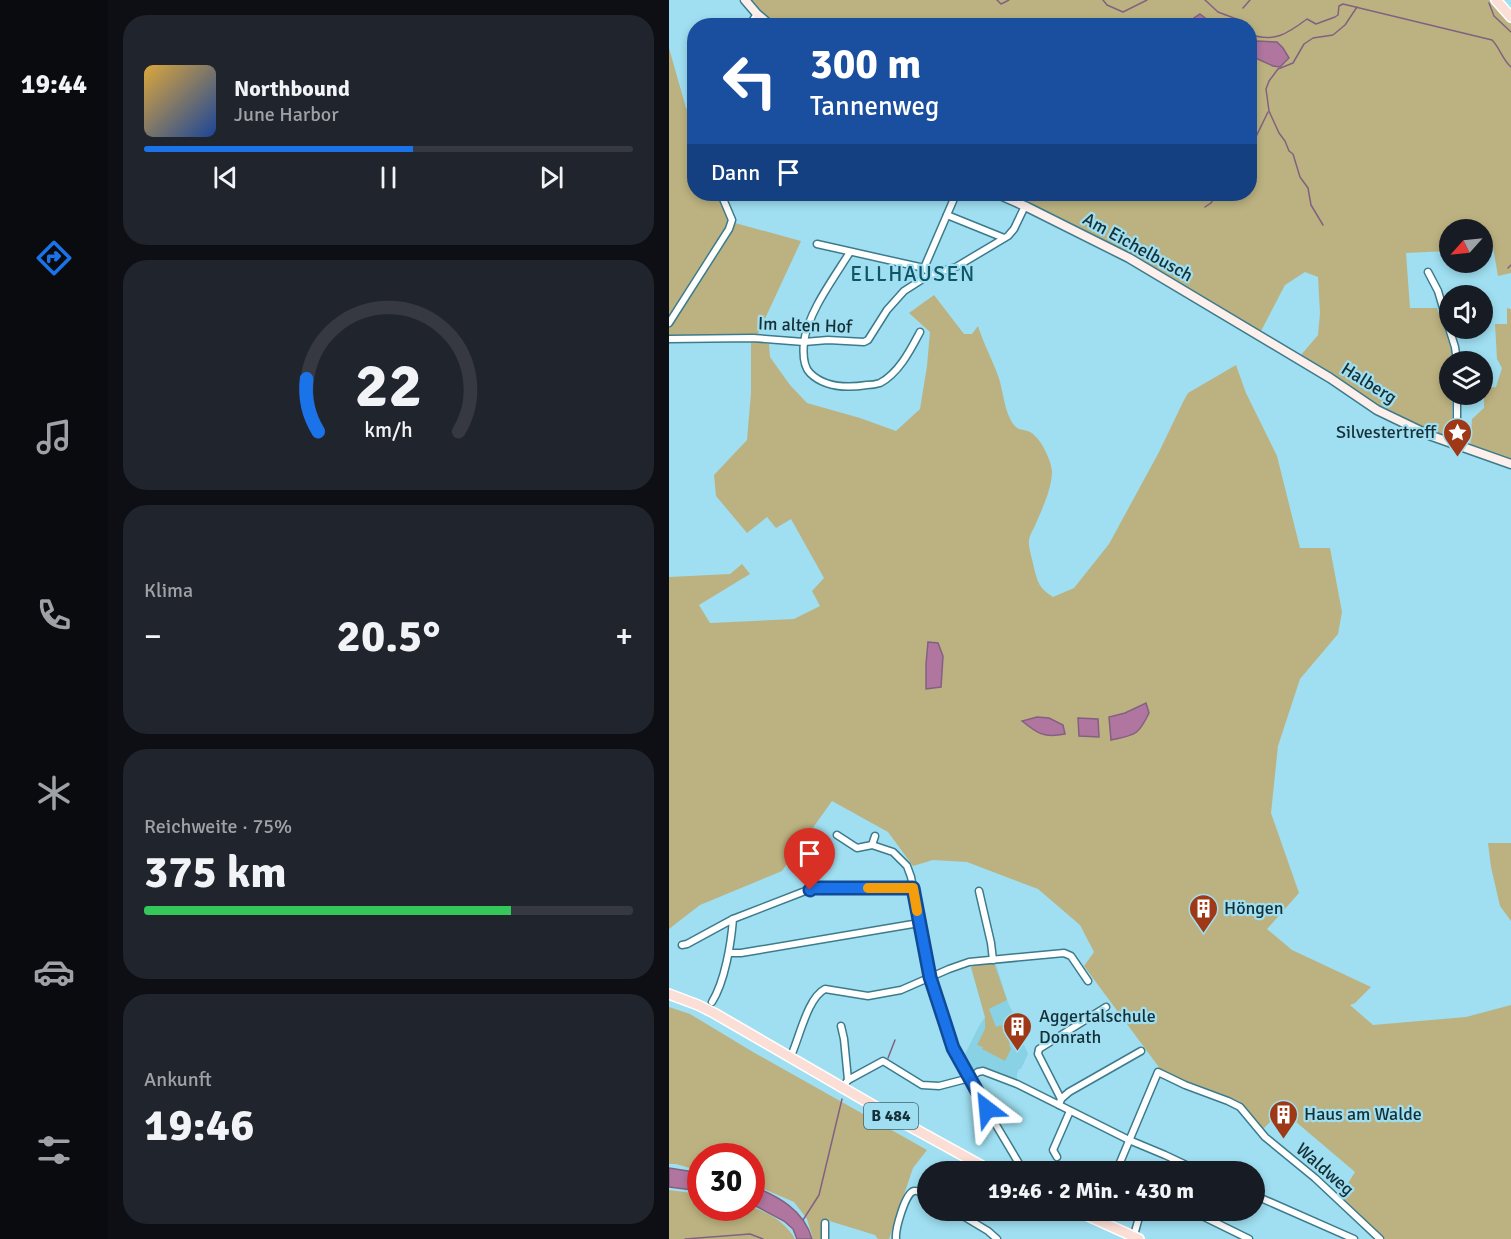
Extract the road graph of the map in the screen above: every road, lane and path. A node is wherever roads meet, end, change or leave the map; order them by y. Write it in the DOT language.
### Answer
graph roads {
  1 [pos="745,0"];
  2 [pos="1496,0"];
  3 [pos="757,14"];
  4 [pos="1511,17"];
  5 [pos="754,18"];
  6 [pos="762,18"];
  7 [pos="724,201"];
  8 [pos="953,201"];
  9 [pos="1014,201"];
  10 [pos="1025,206"];
  11 [pos="947,215"];
  12 [pos="1003,238"];
  13 [pos="817,244"];
  14 [pos="850,252"];
  15 [pos="924,268"];
  16 [pos="1428,272"];
  17 [pos="929,275"];
  18 [pos="1439,295"];
  19 [pos="669,323"];
  20 [pos="920,332"];
  21 [pos="1258,335"];
  22 [pos="669,339"];
  23 [pos="804,342"];
  24 [pos="1457,405"];
  25 [pos="1454,445"];
  26 [pos="1511,464"];
  27 [pos="837,835"];
  28 [pos="875,836"];
  29 [pos="872,845"];
  30 [pos="913,888"];
  31 [pos="979,891"];
  32 [pos="733,919"];
  33 [pos="919,923"];
  34 [pos="682,945"];
  35 [pos="729,953"];
  36 [pos="993,960"];
  37 [pos="930,977"];
  38 [pos="1088,981"];
  39 [pos="669,994"];
  40 [pos="712,1002"];
  41 [pos="1106,1006"];
  42 [pos="841,1026"];
  43 [pos="1141,1051"];
  44 [pos="791,1058"];
  45 [pos="970,1078"];
  46 [pos="845,1084"];
  47 [pos="1060,1102"];
  48 [pos="1070,1111"];
  49 [pos="1129,1140"];
  50 [pos="1057,1157"];
  51 [pos="974,1161"];
  52 [pos="1017,1161"];
  53 [pos="1120,1161"];
  54 [pos="1178,1161"];
  55 [pos="917,1191"];
  56 [pos="1265,1200"];
  57 [pos="971,1221"];
  58 [pos="1099,1221"];
  59 [pos="1139,1221"];
  60 [pos="1212,1221"];
  61 [pos="825,1223"];
  62 [pos="1135,1238"];
  63 [pos="825,1239"];
  64 [pos="896,1239"];
  65 [pos="997,1239"];
  66 [pos="1249,1239"];
  67 [pos="1354,1239"];
  68 [pos="1380,1239"];
  1 -- 3 [label="street"];
  2 -- 4 [label="main road"];
  3 -- 5 [label="street"];
  3 -- 6 [label="street"];
  7 -- 19 [label="street"];
  8 -- 11 [label="street"];
  9 -- 10 [label="street, Am Eichelbusch"];
  10 -- 12 [label="street, Im alten Hof"];
  10 -- 21 [label="street, Am Eichelbusch"];
  11 -- 12 [label="street"];
  11 -- 15 [label="street"];
  12 -- 17 [label="street, Im alten Hof"];
  13 -- 14 [label="street"];
  14 -- 15 [label="street"];
  14 -- 23 [label="street"];
  15 -- 17 [label="street"];
  16 -- 18 [label="street"];
  17 -- 23 [label="street, Im alten Hof"];
  20 -- 23 [label="street"];
  21 -- 25 [label="street, Halberg"];
  22 -- 23 [label="street, Im alten Hof"];
  24 -- 25 [label="street"];
  25 -- 26 [label="street, Halberg"];
  27 -- 29 [label="street"];
  28 -- 29 [label="street"];
  29 -- 30 [label="street"];
  30 -- 32 [label="street"];
  30 -- 33 [label="street"];
  31 -- 36 [label="street"];
  32 -- 34 [label="street"];
  32 -- 35 [label="street"];
  33 -- 35 [label="street"];
  33 -- 37 [label="street"];
  35 -- 40 [label="street"];
  36 -- 37 [label="street"];
  36 -- 38 [label="street"];
  37 -- 44 [label="street"];
  37 -- 45 [label="street"];
  39 -- 44 [label="main road, B 484"];
  41 -- 47 [label="street"];
  42 -- 46 [label="street"];
  43 -- 47 [label="street"];
  44 -- 46 [label="main road, B 484"];
  45 -- 46 [label="street"];
  45 -- 47 [label="street"];
  45 -- 52 [label="street"];
  46 -- 51 [label="main road, B 484"];
  47 -- 48 [label="street"];
  48 -- 49 [label="street"];
  48 -- 50 [label="street"];
  49 -- 53 [label="street"];
  49 -- 54 [label="street"];
  49 -- 68 [label="street, Waldweg"];
  55 -- 64 [label="street"];
  56 -- 67 [label="street"];
  57 -- 65 [label="street"];
  58 -- 62 [label="main road"];
  59 -- 62 [label="street"];
  60 -- 66 [label="street"];
  61 -- 63 [label="street"];
}
